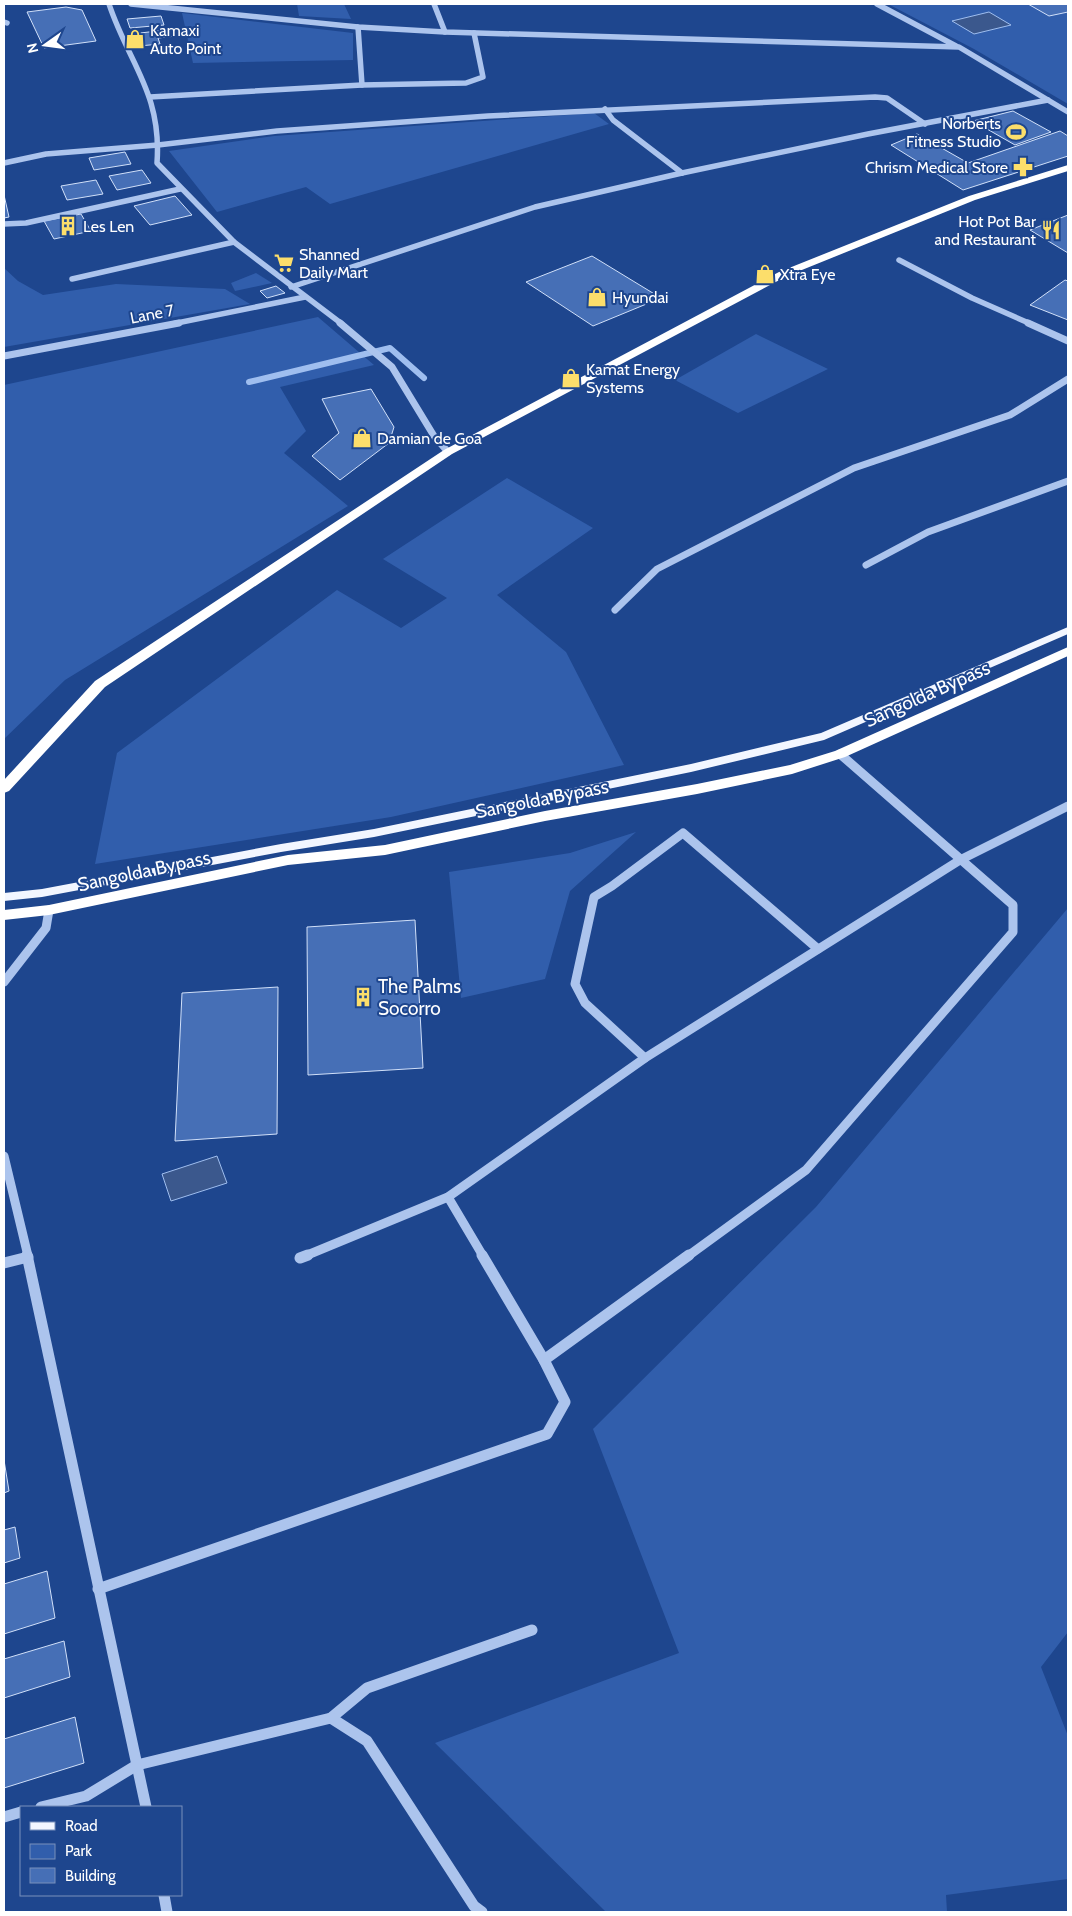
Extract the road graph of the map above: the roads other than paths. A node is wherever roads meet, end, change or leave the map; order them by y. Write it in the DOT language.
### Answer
graph roads {
  1 [pos="109,4"];
  2 [pos="131,4"];
  3 [pos="434,4"];
  4 [pos="877,4"];
  5 [pos="156,5"];
  6 [pos="358,27"];
  7 [pos="445,32"];
  8 [pos="474,33"];
  9 [pos="959,47"];
  10 [pos="362,84"];
  11 [pos="150,97"];
  12 [pos="1048,100"];
  13 [pos="605,109"];
  14 [pos="1068,112"];
  15 [pos="925,124"];
  16 [pos="158,145"];
  17 [pos="4,163"];
  18 [pos="1068,168"];
  19 [pos="682,173"];
  20 [pos="180,189"];
  21 [pos="4,224"];
  22 [pos="234,242"];
  23 [pos="899,260"];
  24 [pos="72,279"];
  25 [pos="292,287"];
  26 [pos="305,297"];
  27 [pos="1068,341"];
  28 [pos="4,356"];
  29 [pos="1068,379"];
  30 [pos="448,452"];
  31 [pos="1068,480"];
  32 [pos="866,565"];
  33 [pos="615,610"];
  34 [pos="1068,630"];
  35 [pos="1068,651"];
  36 [pos="840,754"];
  37 [pos="4,788"];
  38 [pos="1068,806"];
  39 [pos="960,860"];
  40 [pos="4,897"];
  41 [pos="48,910"];
  42 [pos="4,915"];
  43 [pos="818,949"];
  44 [pos="4,982"];
  45 [pos="645,1058"];
  46 [pos="4,1156"];
  47 [pos="448,1197"];
  48 [pos="28,1257"];
  49 [pos="300,1258"];
  50 [pos="4,1264"];
  51 [pos="544,1360"];
  52 [pos="98,1589"];
  53 [pos="532,1630"];
  54 [pos="331,1718"];
  55 [pos="137,1765"];
  56 [pos="45,1806"];
  57 [pos="146,1806"];
  58 [pos="20,1812"];
  59 [pos="4,1817"];
  60 [pos="164,1896"];
  61 [pos="167,1912"];
  62 [pos="482,1912"];
  1 -- 11 [label="street"];
  2 -- 5 [label="street"];
  3 -- 7 [label="street"];
  4 -- 9 [label="street"];
  5 -- 6 [label="street"];
  6 -- 7 [label="street"];
  6 -- 10 [label="street"];
  7 -- 8 [label="street"];
  8 -- 9 [label="street"];
  8 -- 10 [label="street"];
  9 -- 12 [label="street"];
  10 -- 11 [label="street"];
  11 -- 16 [label="street"];
  12 -- 14 [label="street"];
  12 -- 15 [label="street"];
  13 -- 15 [label="street"];
  13 -- 16 [label="street"];
  13 -- 19 [label="street"];
  15 -- 19 [label="street"];
  16 -- 17 [label="street"];
  16 -- 20 [label="street"];
  18 -- 30 [label="highway"];
  19 -- 25 [label="street"];
  20 -- 21 [label="street"];
  20 -- 22 [label="street"];
  22 -- 24 [label="street"];
  22 -- 25 [label="street"];
  23 -- 27 [label="street"];
  25 -- 26 [label="street"];
  26 -- 28 [label="street, Lane 7"];
  26 -- 30 [label="street"];
  29 -- 33 [label="street"];
  30 -- 37 [label="highway"];
  31 -- 32 [label="street"];
  34 -- 40 [label="main road, Sangolda Bypass"];
  35 -- 36 [label="highway, Sangolda Bypass"];
  36 -- 39 [label="street"];
  36 -- 41 [label="highway, Sangolda Bypass"];
  38 -- 39 [label="street"];
  39 -- 43 [label="street"];
  39 -- 51 [label="street"];
  41 -- 42 [label="highway, Sangolda Bypass"];
  41 -- 44 [label="street"];
  43 -- 45 [label="street"];
  43 -- 45 [label="street"];
  45 -- 47 [label="street"];
  46 -- 48 [label="street"];
  47 -- 49 [label="street"];
  47 -- 51 [label="street"];
  48 -- 50 [label="street"];
  48 -- 52 [label="street"];
  51 -- 52 [label="street"];
  52 -- 55 [label="street"];
  53 -- 54 [label="street"];
  54 -- 55 [label="street"];
  54 -- 62 [label="street"];
  55 -- 56 [label="street"];
  55 -- 57 [label="street"];
  58 -- 59 [label="street"];
  60 -- 61 [label="street"];
}
